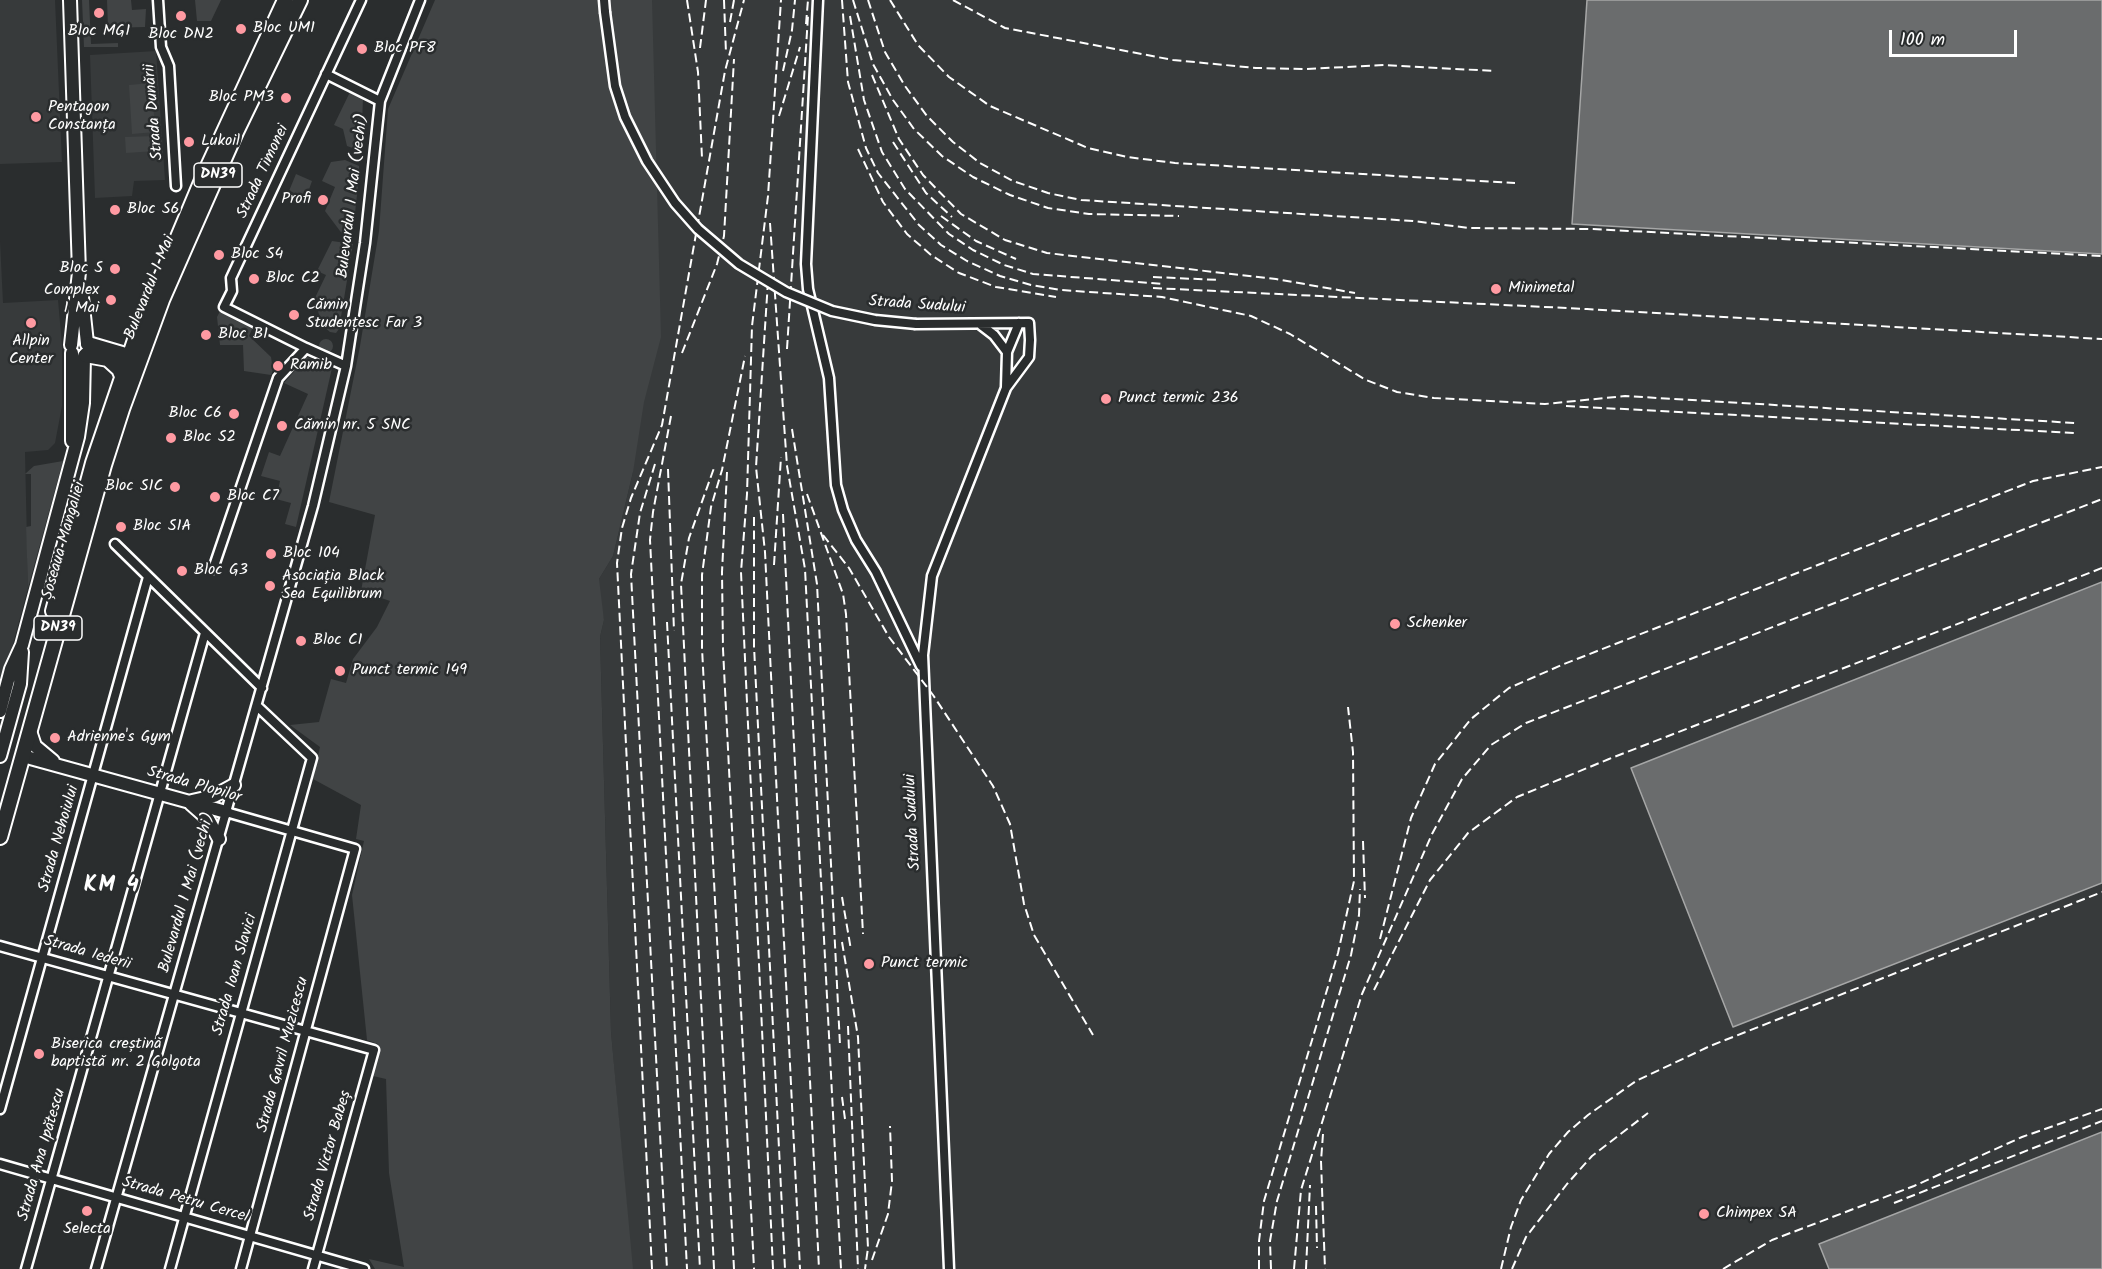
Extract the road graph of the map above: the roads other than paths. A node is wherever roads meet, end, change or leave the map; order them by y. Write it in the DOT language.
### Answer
graph roads {
  1 [pos="70,0"];
  2 [pos="158,0"];
  3 [pos="285,0"];
  4 [pos="300,0"];
  5 [pos="361,0"];
  6 [pos="420,0"];
  7 [pos="604,0"];
  8 [pos="818,0"];
  9 [pos="326,74"];
  10 [pos="380,101"];
  11 [pos="176,186"];
  12 [pos="1019,323"];
  13 [pos="980,324"];
  14 [pos="306,348"];
  15 [pos="81,349"];
  16 [pos="1007,352"];
  17 [pos="134,359"];
  18 [pos="346,366"];
  19 [pos="122,376"];
  20 [pos="1006,388"];
  21 [pos="115,544"];
  22 [pos="213,569"];
  23 [pos="148,577"];
  24 [pos="205,633"];
  25 [pos="22,645"];
  26 [pos="11,669"];
  27 [pos="922,669"];
  28 [pos="0,679"];
  29 [pos="262,688"];
  30 [pos="257,706"];
  31 [pos="0,711"];
  32 [pos="30,731"];
  33 [pos="0,756"];
  34 [pos="23,756"];
  35 [pos="59,765"];
  36 [pos="93,775"];
  37 [pos="234,785"];
  38 [pos="160,794"];
  39 [pos="188,802"];
  40 [pos="0,807"];
  41 [pos="226,813"];
  42 [pos="292,831"];
  43 [pos="0,837"];
  44 [pos="219,840"];
  45 [pos="355,849"];
  46 [pos="0,946"];
  47 [pos="42,957"];
  48 [pos="108,976"];
  49 [pos="174,994"];
  50 [pos="241,1013"];
  51 [pos="306,1031"];
  52 [pos="374,1050"];
  53 [pos="0,1109"];
  54 [pos="0,1164"];
  55 [pos="52,1178"];
  56 [pos="117,1197"];
  57 [pos="184,1216"];
  58 [pos="250,1235"];
  59 [pos="317,1254"];
  60 [pos="363,1268"];
  61 [pos="26,1269"];
  62 [pos="96,1269"];
  63 [pos="170,1269"];
  64 [pos="241,1269"];
  65 [pos="313,1269"];
  66 [pos="949,1269"];
  1 -- 15 [label="street, Șoseaua Mangaliei"];
  2 -- 11 [label="street, Strada Dunării"];
  3 -- 17 [label="main road, Bulevardul 1 Mai"];
  4 -- 17 [label="main road, Bulevardul 1 Mai / DN39"];
  5 -- 9 [label="street, Strada Timonei"];
  6 -- 10 [label="street, Bulevardul 1 Mai (vechi)"];
  7 -- 13 [label="street, Strada Sudului, bridge"];
  8 -- 27 [label="street"];
  9 -- 10 [label="street"];
  9 -- 14 [label="street, Strada Timonei"];
  10 -- 18 [label="street, Bulevardul 1 Mai (vechi)"];
  12 -- 13 [label="street, Strada Sudului"];
  12 -- 16 [label="street, Strada Sudului"];
  12 -- 20 [label="street, Strada Sudului"];
  13 -- 16 [label="street, Strada Sudului"];
  14 -- 18 [label="street, Strada Timonei"];
  14 -- 22 [label="street"];
  15 -- 17 [label="main road"];
  15 -- 19 [label="main road"];
  15 -- 25 [label="street, Șoseaua Mangaliei"];
  16 -- 20 [label="street, Strada Sudului"];
  17 -- 19 [label="main road, Șoseaua Mangaliei"];
  17 -- 32 [label="main road, Șoseaua Mangaliei / DN39"];
  18 -- 29 [label="street, Bulevardul 1 Mai (vechi)"];
  19 -- 40 [label="main road, Șoseaua Mangaliei"];
  20 -- 27 [label="street, Strada Sudului"];
  21 -- 23 [label="street"];
  23 -- 24 [label="street"];
  23 -- 36 [label="street, Strada Nehoiului"];
  24 -- 29 [label="street"];
  24 -- 38 [label="street, Strada Ana Ipătescu"];
  25 -- 26 [label="street, Șoseaua Mangaliei"];
  25 -- 33 [label="street"];
  26 -- 28 [label="street"];
  26 -- 31 [label="street, Șoseaua Mangaliei"];
  27 -- 66 [label="street, Strada Sudului"];
  29 -- 30 [label="street, Bulevardul 1 Mai (vechi)"];
  30 -- 37 [label="street, Bulevardul 1 Mai (vechi)"];
  30 -- 42 [label="street, Strada Ioan Slavici"];
  32 -- 34 [label="main road, Șoseaua Mangaliei / DN39"];
  32 -- 35 [label="street"];
  34 -- 35 [label="street, Strada Plopilor"];
  34 -- 43 [label="main road, Șoseaua Mangaliei / DN39"];
  35 -- 36 [label="street, Strada Plopilor"];
  36 -- 38 [label="street, Strada Plopilor"];
  36 -- 47 [label="street, Strada Nehoiului"];
  37 -- 39 [label="street"];
  37 -- 41 [label="street, Bulevardul 1 Mai (vechi)"];
  38 -- 39 [label="street, Strada Plopilor"];
  38 -- 48 [label="street, Strada Ana Ipătescu"];
  39 -- 41 [label="street, Strada Plopilor"];
  39 -- 44 [label="street"];
  41 -- 42 [label="street, Strada Plopilor"];
  41 -- 44 [label="street, Bulevardul 1 Mai (vechi)"];
  42 -- 45 [label="street, Strada Plopilor"];
  42 -- 50 [label="street, Strada Ioan Slavici"];
  44 -- 49 [label="street, Bulevardul 1 Mai (vechi)"];
  45 -- 51 [label="street, Strada Gavril Muzicescu"];
  46 -- 47 [label="street, Strada Iederii"];
  47 -- 48 [label="street, Strada Iederii"];
  47 -- 53 [label="street, Strada Nehoiului"];
  48 -- 49 [label="street, Strada Iederii"];
  48 -- 55 [label="street, Strada Ana Ipătescu"];
  49 -- 50 [label="street, Strada Iederii"];
  49 -- 56 [label="street, Bulevardul 1 Mai (vechi)"];
  50 -- 51 [label="street, Strada Iederii"];
  50 -- 57 [label="street, Strada Ioan Slavici"];
  51 -- 52 [label="street, Strada Iederii"];
  51 -- 58 [label="street, Strada Gavril Muzicescu"];
  52 -- 59 [label="street, Strada Victor Babeș"];
  54 -- 55 [label="street, Strada Petru Cercel"];
  55 -- 56 [label="street, Strada Petru Cercel"];
  55 -- 61 [label="street, Strada Ana Ipătescu"];
  56 -- 57 [label="street, Strada Petru Cercel"];
  56 -- 62 [label="street, Bulevardul 1 Mai (vechi)"];
  57 -- 58 [label="street, Strada Petru Cercel"];
  57 -- 63 [label="street, Strada Ioan Slavici"];
  58 -- 59 [label="street, Strada Petru Cercel"];
  58 -- 64 [label="street, Strada Gavril Muzicescu"];
  59 -- 60 [label="street, Strada Petru Cercel"];
  59 -- 65 [label="street, Strada Victor Babeș"];
}
